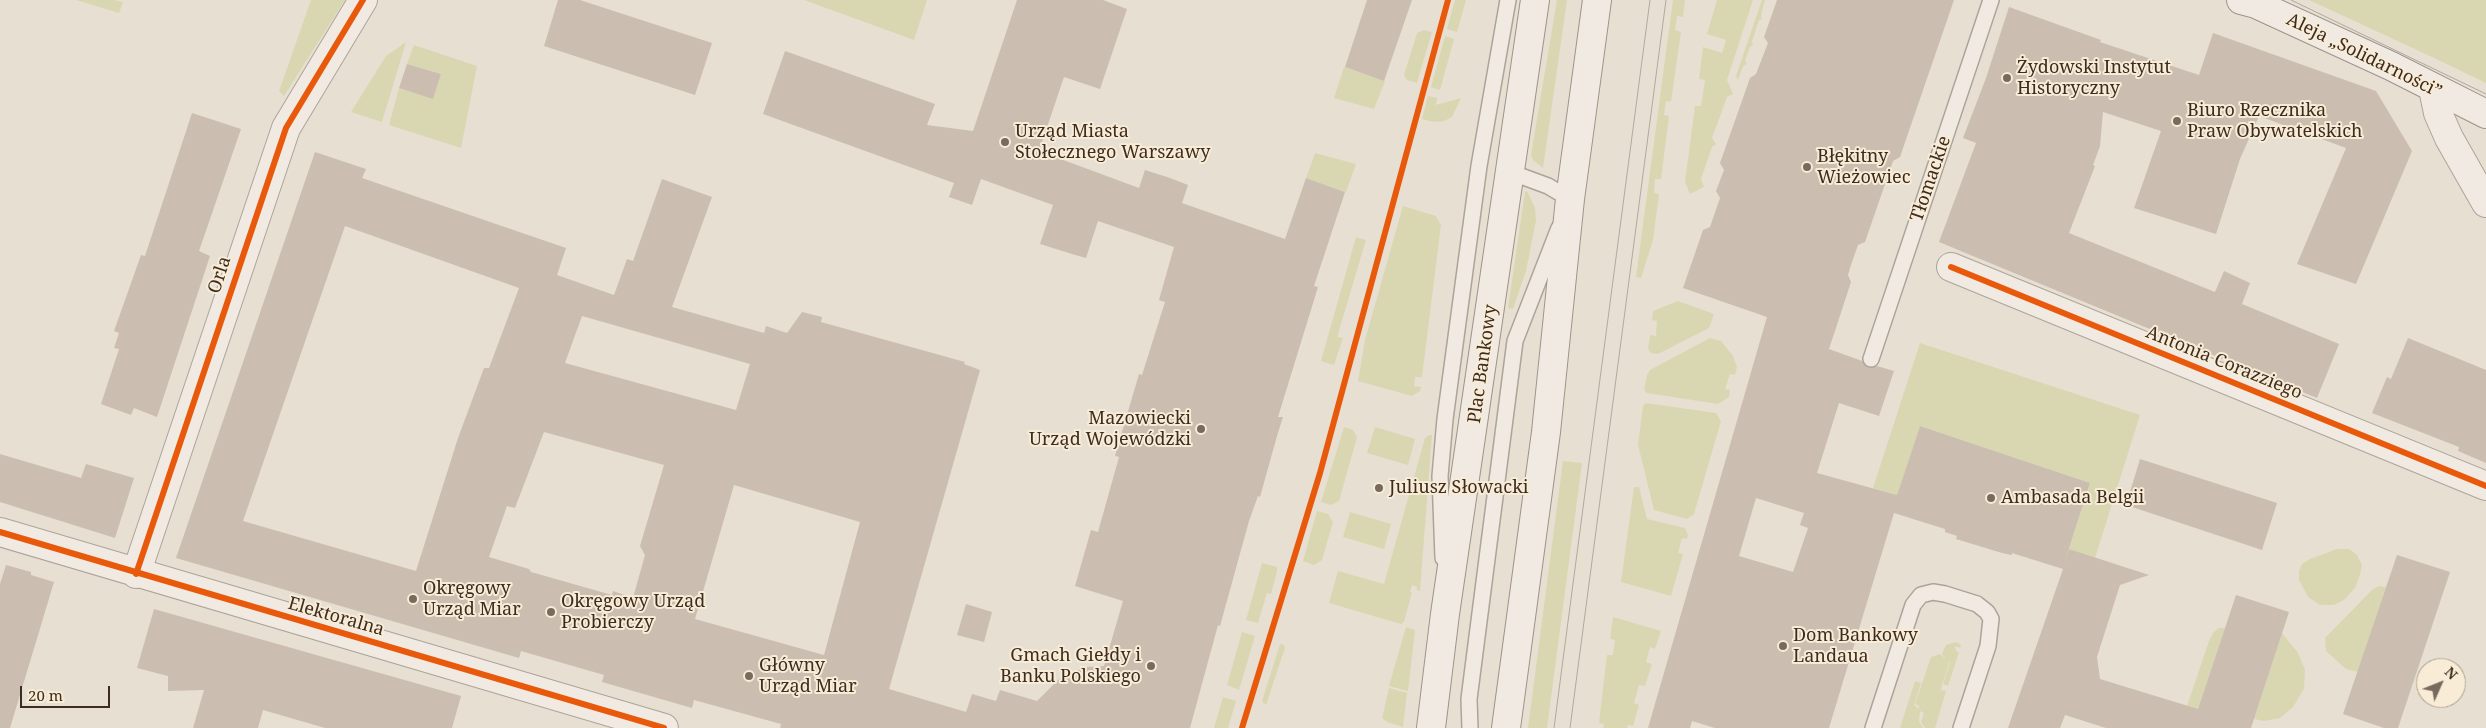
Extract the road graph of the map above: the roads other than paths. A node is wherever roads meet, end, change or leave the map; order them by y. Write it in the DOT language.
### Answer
graph roads {
  1 [pos="364,0"];
  2 [pos="1508,0"];
  3 [pos="1535,0"];
  4 [pos="1597,0"];
  5 [pos="1991,0"];
  6 [pos="2241,0"];
  7 [pos="2282,0"];
  8 [pos="2342,44"];
  9 [pos="2433,89"];
  10 [pos="2486,114"];
  11 [pos="1510,172"];
  12 [pos="1570,199"];
  13 [pos="2486,203"];
  14 [pos="1950,268"];
  15 [pos="1871,359"];
  16 [pos="2486,486"];
  17 [pos="0,532"];
  18 [pos="136,574"];
  19 [pos="1445,614"];
  20 [pos="1431,726"];
  21 [pos="664,728"];
  22 [pos="1470,728"];
  23 [pos="1506,728"];
  24 [pos="1873,728"];
  25 [pos="1961,728"];
  1 -- 18 [label="street, Orla"];
  2 -- 19 [label="lane"];
  3 -- 11 [label="street, Plac Bankowy"];
  4 -- 12 [label="street"];
  5 -- 15 [label="lane, Tłomackie"];
  6 -- 8 [label="street, Aleja „Solidarności”"];
  7 -- 8 [label="lane"];
  8 -- 9 [label="street, Aleja „Solidarności”"];
  9 -- 10 [label="street, Aleja „Solidarności”"];
  9 -- 13 [label="street"];
  11 -- 12 [label="lane"];
  11 -- 19 [label="street, Plac Bankowy"];
  12 -- 22 [label="lane"];
  12 -- 23 [label="street"];
  14 -- 16 [label="street, Antonia Corazziego"];
  17 -- 18 [label="street, Elektoralna"];
  18 -- 21 [label="street, Elektoralna"];
  19 -- 20 [label="street, Plac Bankowy"];
  24 -- 25 [label="lane"];
}
